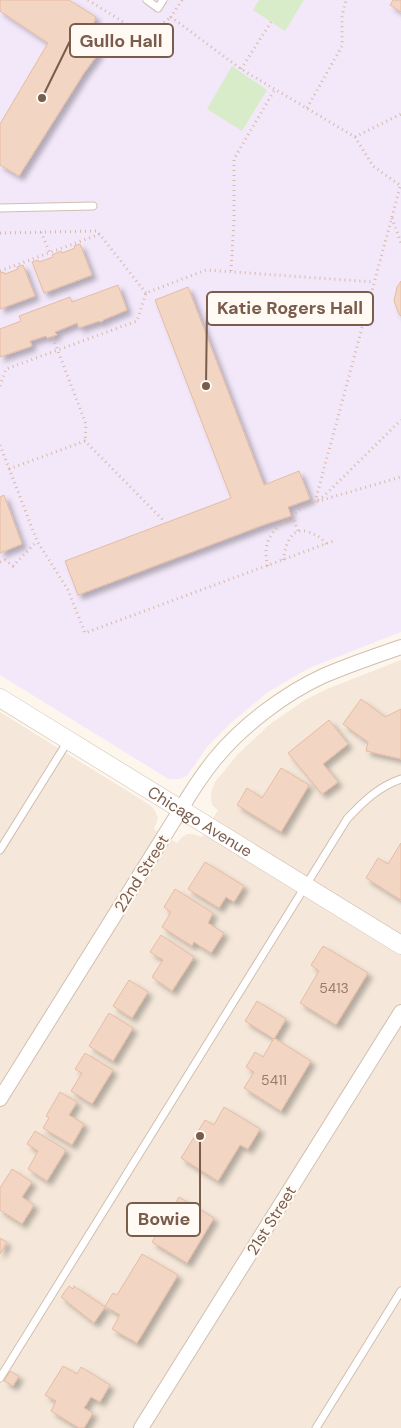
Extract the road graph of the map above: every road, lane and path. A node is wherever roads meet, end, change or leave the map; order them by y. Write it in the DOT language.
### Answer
graph roads {
  1 [pos="88,0"];
  2 [pos="146,0"];
  3 [pos="163,0"];
  4 [pos="182,0"];
  5 [pos="346,0"];
  6 [pos="171,17"];
  7 [pos="271,22"];
  8 [pos="133,28"];
  9 [pos="97,38"];
  10 [pos="241,69"];
  11 [pos="275,89"];
  12 [pos="307,108"];
  13 [pos="401,114"];
  14 [pos="355,137"];
  15 [pos="401,186"];
  16 [pos="93,206"];
  17 [pos="0,208"];
  18 [pos="392,217"];
  19 [pos="41,232"];
  20 [pos="0,233"];
  21 [pos="100,234"];
  22 [pos="401,243"];
  23 [pos="50,253"];
  24 [pos="231,271"];
  25 [pos="0,272"];
  26 [pos="374,282"];
  27 [pos="146,293"];
  28 [pos="53,338"];
  29 [pos="58,350"];
  30 [pos="0,386"];
  31 [pos="401,420"];
  32 [pos="85,441"];
  33 [pos="0,445"];
  34 [pos="9,469"];
  35 [pos="401,477"];
  36 [pos="315,502"];
  37 [pos="292,516"];
  38 [pos="165,522"];
  39 [pos="298,531"];
  40 [pos="336,540"];
  41 [pos="37,542"];
  42 [pos="326,544"];
  43 [pos="284,560"];
  44 [pos="0,562"];
  45 [pos="268,566"];
  46 [pos="401,647"];
  47 [pos="0,698"];
  48 [pos="68,741"];
  49 [pos="401,779"];
  50 [pos="180,809"];
  51 [pos="0,850"];
  52 [pos="306,886"];
  53 [pos="401,944"];
  54 [pos="401,1012"];
  55 [pos="0,1099"];
  56 [pos="401,1291"];
  57 [pos="0,1378"];
  58 [pos="142,1428"];
  59 [pos="316,1428"];
  1 -- 8 [label="path"];
  2 -- 3 [label="lane"];
  4 -- 6 [label="path"];
  5 -- 12 [label="path"];
  6 -- 8 [label="path"];
  6 -- 10 [label="path"];
  7 -- 10 [label="path"];
  8 -- 9 [label="path"];
  10 -- 11 [label="path"];
  11 -- 12 [label="path"];
  11 -- 24 [label="path"];
  12 -- 14 [label="path"];
  13 -- 14 [label="path"];
  14 -- 15 [label="path"];
  15 -- 18 [label="path"];
  16 -- 17 [label="lane"];
  18 -- 22 [label="path"];
  18 -- 26 [label="path"];
  19 -- 20 [label="path"];
  19 -- 21 [label="path"];
  19 -- 23 [label="path"];
  21 -- 23 [label="path"];
  21 -- 27 [label="path"];
  23 -- 25 [label="path"];
  24 -- 26 [label="path"];
  24 -- 27 [label="path"];
  26 -- 36 [label="path"];
  27 -- 29 [label="path"];
  28 -- 29 [label="path"];
  29 -- 30 [label="path"];
  29 -- 32 [label="path"];
  31 -- 36 [label="path"];
  32 -- 34 [label="path"];
  32 -- 38 [label="path"];
  33 -- 34 [label="path"];
  34 -- 41 [label="path"];
  35 -- 36 [label="path"];
  36 -- 37 [label="path"];
  37 -- 39 [label="path"];
  37 -- 45 [label="path"];
  39 -- 42 [label="path"];
  39 -- 43 [label="path"];
  40 -- 42 [label="path"];
  41 -- 44 [label="path"];
  41 -- 45 [label="path"];
  42 -- 43 [label="path"];
  43 -- 45 [label="path"];
  46 -- 50 [label="street, 22nd Street"];
  47 -- 48 [label="street, Chicago Avenue"];
  48 -- 50 [label="street, Chicago Avenue"];
  48 -- 51 [label="lane"];
  49 -- 52 [label="lane"];
  50 -- 52 [label="street, Chicago Avenue"];
  50 -- 55 [label="street, 22nd Street"];
  52 -- 53 [label="street, Chicago Avenue"];
  52 -- 57 [label="lane"];
  54 -- 58 [label="street, 21st Street"];
  56 -- 59 [label="lane"];
}
